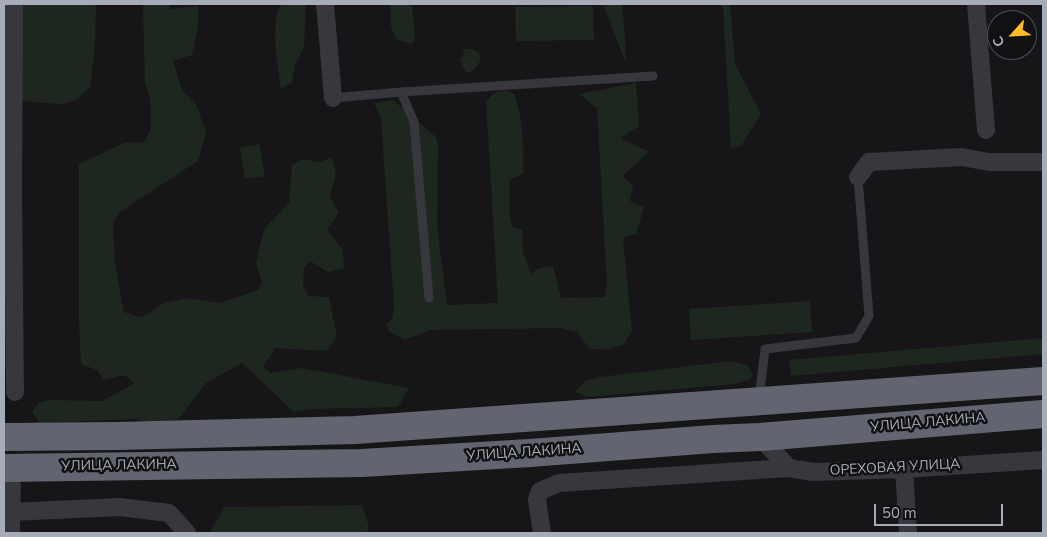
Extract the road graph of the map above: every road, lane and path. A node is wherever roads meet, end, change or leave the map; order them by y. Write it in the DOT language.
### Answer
graph roads {
  1 [pos="14,4"];
  2 [pos="325,4"];
  3 [pos="976,4"];
  4 [pos="653,76"];
  5 [pos="401,92"];
  6 [pos="333,98"];
  7 [pos="986,130"];
  8 [pos="1043,162"];
  9 [pos="858,177"];
  10 [pos="8,193"];
  11 [pos="429,298"];
  12 [pos="1043,381"];
  13 [pos="15,392"];
  14 [pos="758,402"];
  15 [pos="1043,414"];
  16 [pos="4,436"];
  17 [pos="760,437"];
  18 [pos="1043,460"];
  19 [pos="8,468"];
  20 [pos="790,468"];
  21 [pos="904,468"];
  22 [pos="11,512"];
  23 [pos="11,533"];
  24 [pos="187,533"];
  25 [pos="542,533"];
  26 [pos="908,533"];
  1 -- 10 [label="street"];
  2 -- 6 [label="street"];
  3 -- 7 [label="street"];
  4 -- 5 [label="lane"];
  5 -- 6 [label="lane"];
  5 -- 11 [label="lane"];
  8 -- 9 [label="street"];
  9 -- 14 [label="lane"];
  10 -- 13 [label="street"];
  12 -- 14 [label="highway"];
  14 -- 16 [label="highway"];
  15 -- 17 [label="highway, УЛИЦА ЛАКИНА"];
  17 -- 19 [label="highway, УЛИЦА ЛАКИНА"];
  17 -- 20 [label="street"];
  18 -- 21 [label="street, ОРЕХОВАЯ УЛИЦА"];
  19 -- 22 [label="street"];
  20 -- 21 [label="street, ОРЕХОВАЯ УЛИЦА"];
  20 -- 25 [label="street, ОРЕХОВАЯ УЛИЦА"];
  21 -- 26 [label="street"];
  22 -- 23 [label="street"];
  22 -- 24 [label="street"];
}
